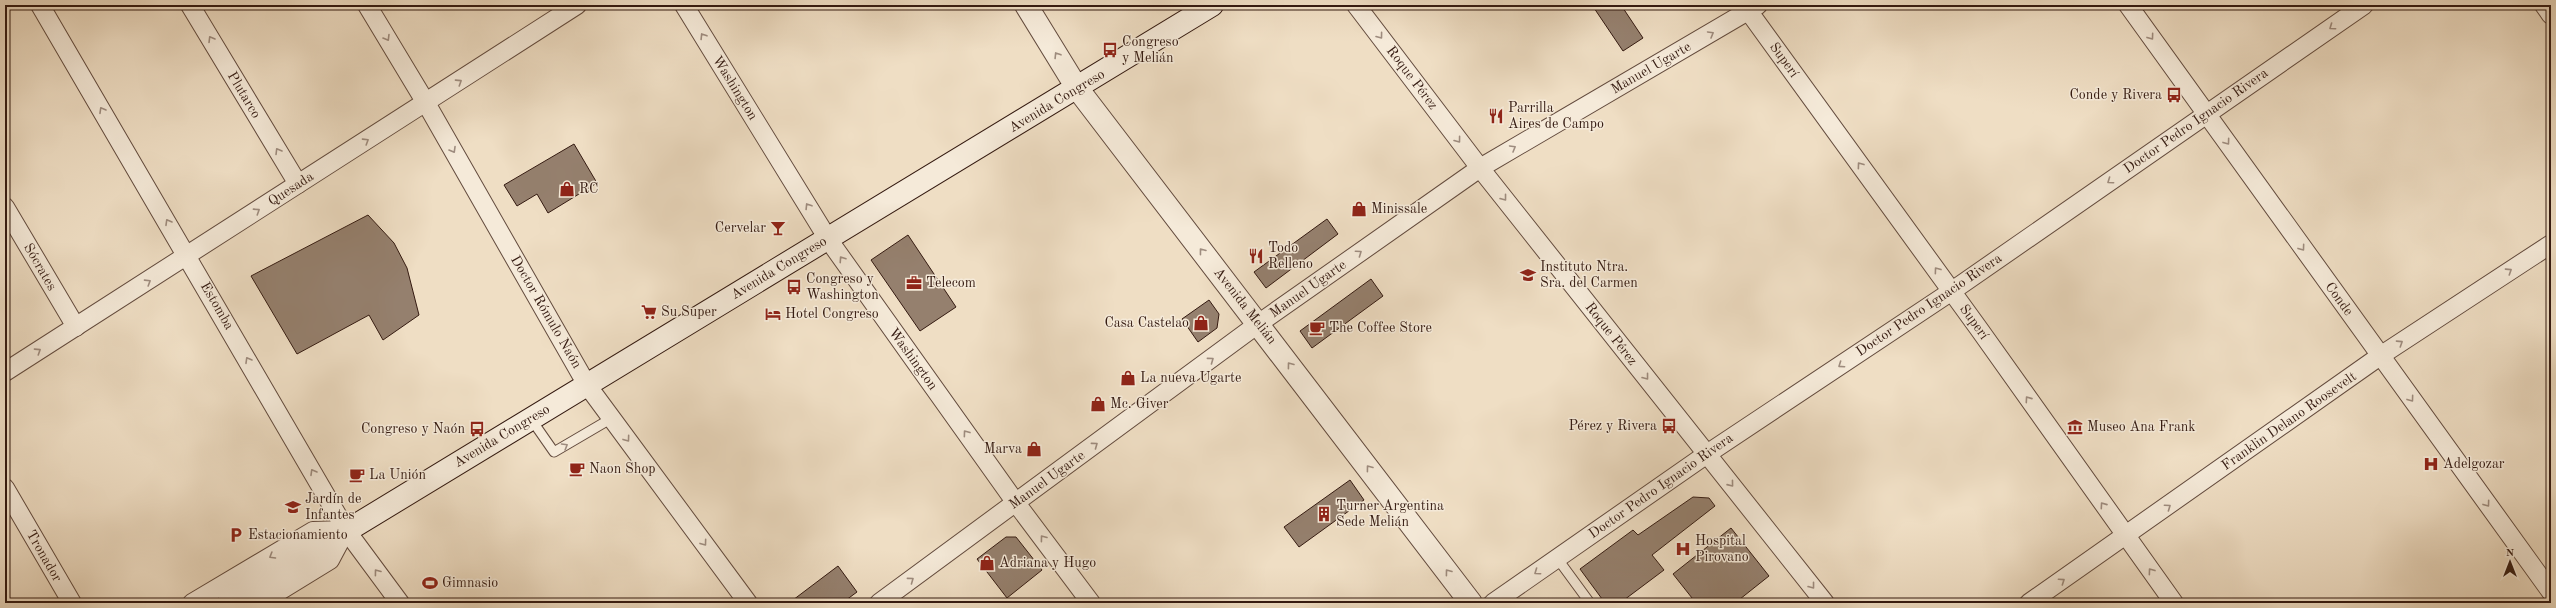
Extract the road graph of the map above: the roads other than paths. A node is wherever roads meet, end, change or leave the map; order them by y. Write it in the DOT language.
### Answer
graph roads {
  1 [pos="40,5"];
  2 [pos="190,5"];
  3 [pos="367,5"];
  4 [pos="577,5"];
  5 [pos="684,5"];
  6 [pos="1026,5"];
  7 [pos="1212,5"];
  8 [pos="1356,5"];
  9 [pos="2128,5"];
  10 [pos="2364,5"];
  11 [pos="2544,5"];
  12 [pos="1750,7"];
  13 [pos="2551,15"];
  14 [pos="1077,88"];
  15 [pos="426,103"];
  16 [pos="2206,114"];
  17 [pos="1480,168"];
  18 [pos="298,184"];
  19 [pos="5,207"];
  20 [pos="828,239"];
  21 [pos="2551,244"];
  22 [pos="188,256"];
  23 [pos="1952,291"];
  24 [pos="1258,324"];
  25 [pos="76,327"];
  26 [pos="2380,356"];
  27 [pos="5,372"];
  28 [pos="587,385"];
  29 [pos="612,418"];
  30 [pos="531,419"];
  31 [pos="1707,454"];
  32 [pos="5,488"];
  33 [pos="1016,503"];
  34 [pos="346,530"];
  35 [pos="2126,537"];
  36 [pos="1557,558"];
  37 [pos="2551,592"];
  38 [pos="72,603"];
  39 [pos="192,603"];
  40 [pos="228,603"];
  41 [pos="260,603"];
  42 [pos="400,603"];
  43 [pos="748,603"];
  44 [pos="879,603"];
  45 [pos="1091,603"];
  46 [pos="1471,603"];
  47 [pos="1493,603"];
  48 [pos="1590,603"];
  49 [pos="1825,603"];
  50 [pos="2029,603"];
  51 [pos="2174,603"];
  22 -- 1 [label="street, Estomba, one-way"];
  18 -- 2 [label="street, Plutarco, one-way"];
  3 -- 15 [label="street, Doctor Rómulo Naón, one-way"];
  15 -- 4 [label="street, Quesada, one-way"];
  20 -- 5 [label="street, Washington, one-way"];
  14 -- 6 [label="main road, Avenida Melián, one-way"];
  7 -- 14 [label="main road, Avenida Congreso"];
  8 -- 17 [label="street, Roque Pérez, one-way"];
  9 -- 16 [label="street, Conde, one-way"];
  10 -- 16 [label="street, Doctor Pedro Ignacio Rivera, one-way"];
  11 -- 13 [label="street"];
  17 -- 12 [label="street, Manuel Ugarte, one-way"];
  23 -- 12 [label="street, Superí, one-way"];
  14 -- 20 [label="main road, Avenida Congreso"];
  24 -- 14 [label="main road, Avenida Melián, one-way"];
  18 -- 15 [label="street, Quesada, one-way"];
  15 -- 28 [label="street, Doctor Rómulo Naón, one-way"];
  16 -- 23 [label="street, Doctor Pedro Ignacio Rivera, one-way"];
  16 -- 26 [label="street, Conde, one-way"];
  24 -- 17 [label="street, Manuel Ugarte, one-way"];
  17 -- 31 [label="street, Roque Pérez, one-way"];
  22 -- 18 [label="street, Quesada, one-way"];
  19 -- 25 [label="street, Sócrates"];
  20 -- 28 [label="main road, Avenida Congreso"];
  33 -- 20 [label="street, Washington, one-way"];
  26 -- 21 [label="street, Franklin Delano Roosevelt, one-way"];
  25 -- 22 [label="street, Quesada, one-way"];
  34 -- 22 [label="street, Estomba, one-way"];
  23 -- 31 [label="street, Doctor Pedro Ignacio Rivera, one-way"];
  35 -- 23 [label="street, Superí, one-way"];
  33 -- 24 [label="street, Manuel Ugarte, one-way"];
  46 -- 24 [label="main road, Avenida Melián, one-way"];
  27 -- 25 [label="street, Quesada, one-way"];
  35 -- 26 [label="street, Franklin Delano Roosevelt, one-way"];
  26 -- 37 [label="street, Conde, one-way"];
  28 -- 29 [label="street, Doctor Rómulo Naón"];
  28 -- 30 [label="main road, Avenida Congreso"];
  30 -- 29 [label="lane, one-way"];
  29 -- 43 [label="street, Doctor Rómulo Naón, one-way"];
  30 -- 34 [label="main road, Avenida Congreso"];
  31 -- 36 [label="street, Doctor Pedro Ignacio Rivera"];
  31 -- 49 [label="street, Roque Pérez, one-way"];
  32 -- 38 [label="street, Tronador"];
  44 -- 33 [label="street, Manuel Ugarte, one-way"];
  45 -- 33 [label="street, Washington, one-way"];
  34 -- 39 [label="street, Avenida Congreso, one-way"];
  34 -- 40 [label="main road, Avenida Congreso"];
  34 -- 41 [label="street"];
  42 -- 34 [label="street, Estomba, one-way"];
  50 -- 35 [label="street, Franklin Delano Roosevelt, one-way"];
  51 -- 35 [label="street, Superí, one-way"];
  36 -- 47 [label="street, Doctor Pedro Ignacio Rivera, one-way"];
  36 -- 48 [label="lane"];
}
